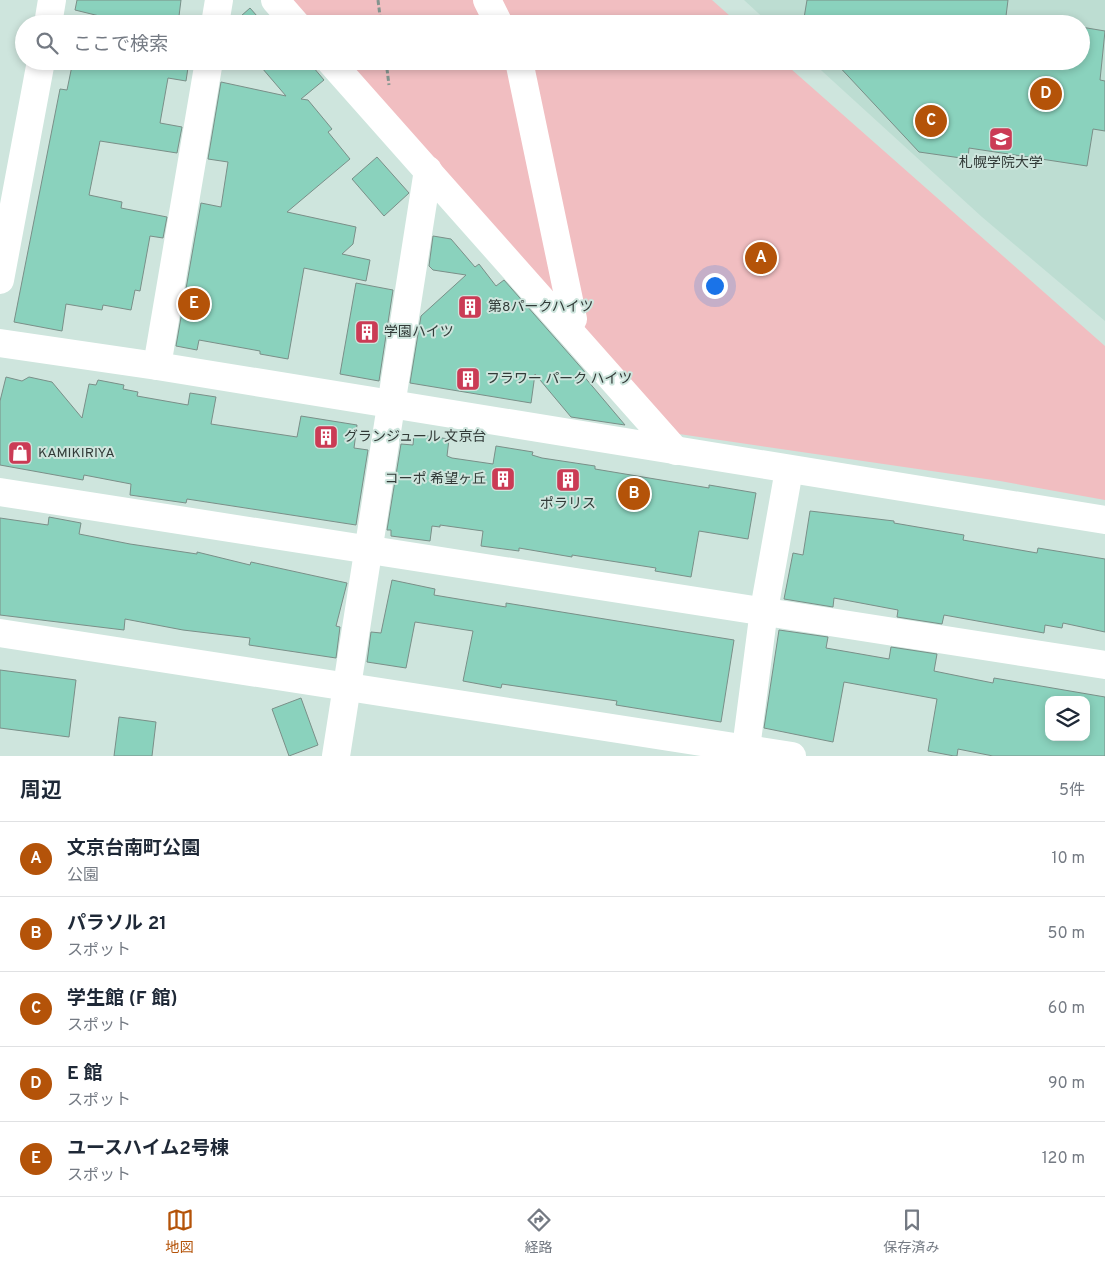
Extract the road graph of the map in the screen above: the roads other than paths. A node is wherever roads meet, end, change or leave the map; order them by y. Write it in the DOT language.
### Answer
graph roads {
  1 [pos="52,0"];
  2 [pos="220,0"];
  3 [pos="275,0"];
  4 [pos="487,0"];
  5 [pos="50,15"];
  6 [pos="217,15"];
  7 [pos="288,15"];
  8 [pos="494,15"];
  9 [pos="39,70"];
  10 [pos="207,70"];
  11 [pos="338,70"];
  12 [pos="521,70"];
  13 [pos="428,170"];
  14 [pos="0,280"];
  15 [pos="573,319"];
  16 [pos="0,343"];
  17 [pos="157,366"];
  18 [pos="393,404"];
  19 [pos="676,451"];
  20 [pos="789,470"];
  21 [pos="0,492"];
  22 [pos="1105,520"];
  23 [pos="368,549"];
  24 [pos="764,610"];
  25 [pos="0,633"];
  26 [pos="1105,665"];
  27 [pos="347,687"];
  28 [pos="745,752"];
  29 [pos="336,756"];
  30 [pos="792,756"];
  1 -- 5 [label="street"];
  2 -- 6 [label="street"];
  3 -- 7 [label="street"];
  4 -- 8 [label="street"];
  9 -- 14 [label="street"];
  10 -- 17 [label="street"];
  11 -- 13 [label="street"];
  12 -- 15 [label="street"];
  13 -- 18 [label="street"];
  13 -- 19 [label="street"];
  16 -- 17 [label="street"];
  17 -- 18 [label="street"];
  18 -- 19 [label="street"];
  18 -- 23 [label="street"];
  19 -- 20 [label="street"];
  20 -- 22 [label="street"];
  20 -- 24 [label="street"];
  21 -- 23 [label="street"];
  23 -- 24 [label="street"];
  23 -- 27 [label="street"];
  24 -- 26 [label="street"];
  24 -- 28 [label="street"];
  25 -- 27 [label="street"];
  27 -- 28 [label="street"];
  27 -- 29 [label="street"];
  28 -- 30 [label="street"];
}
